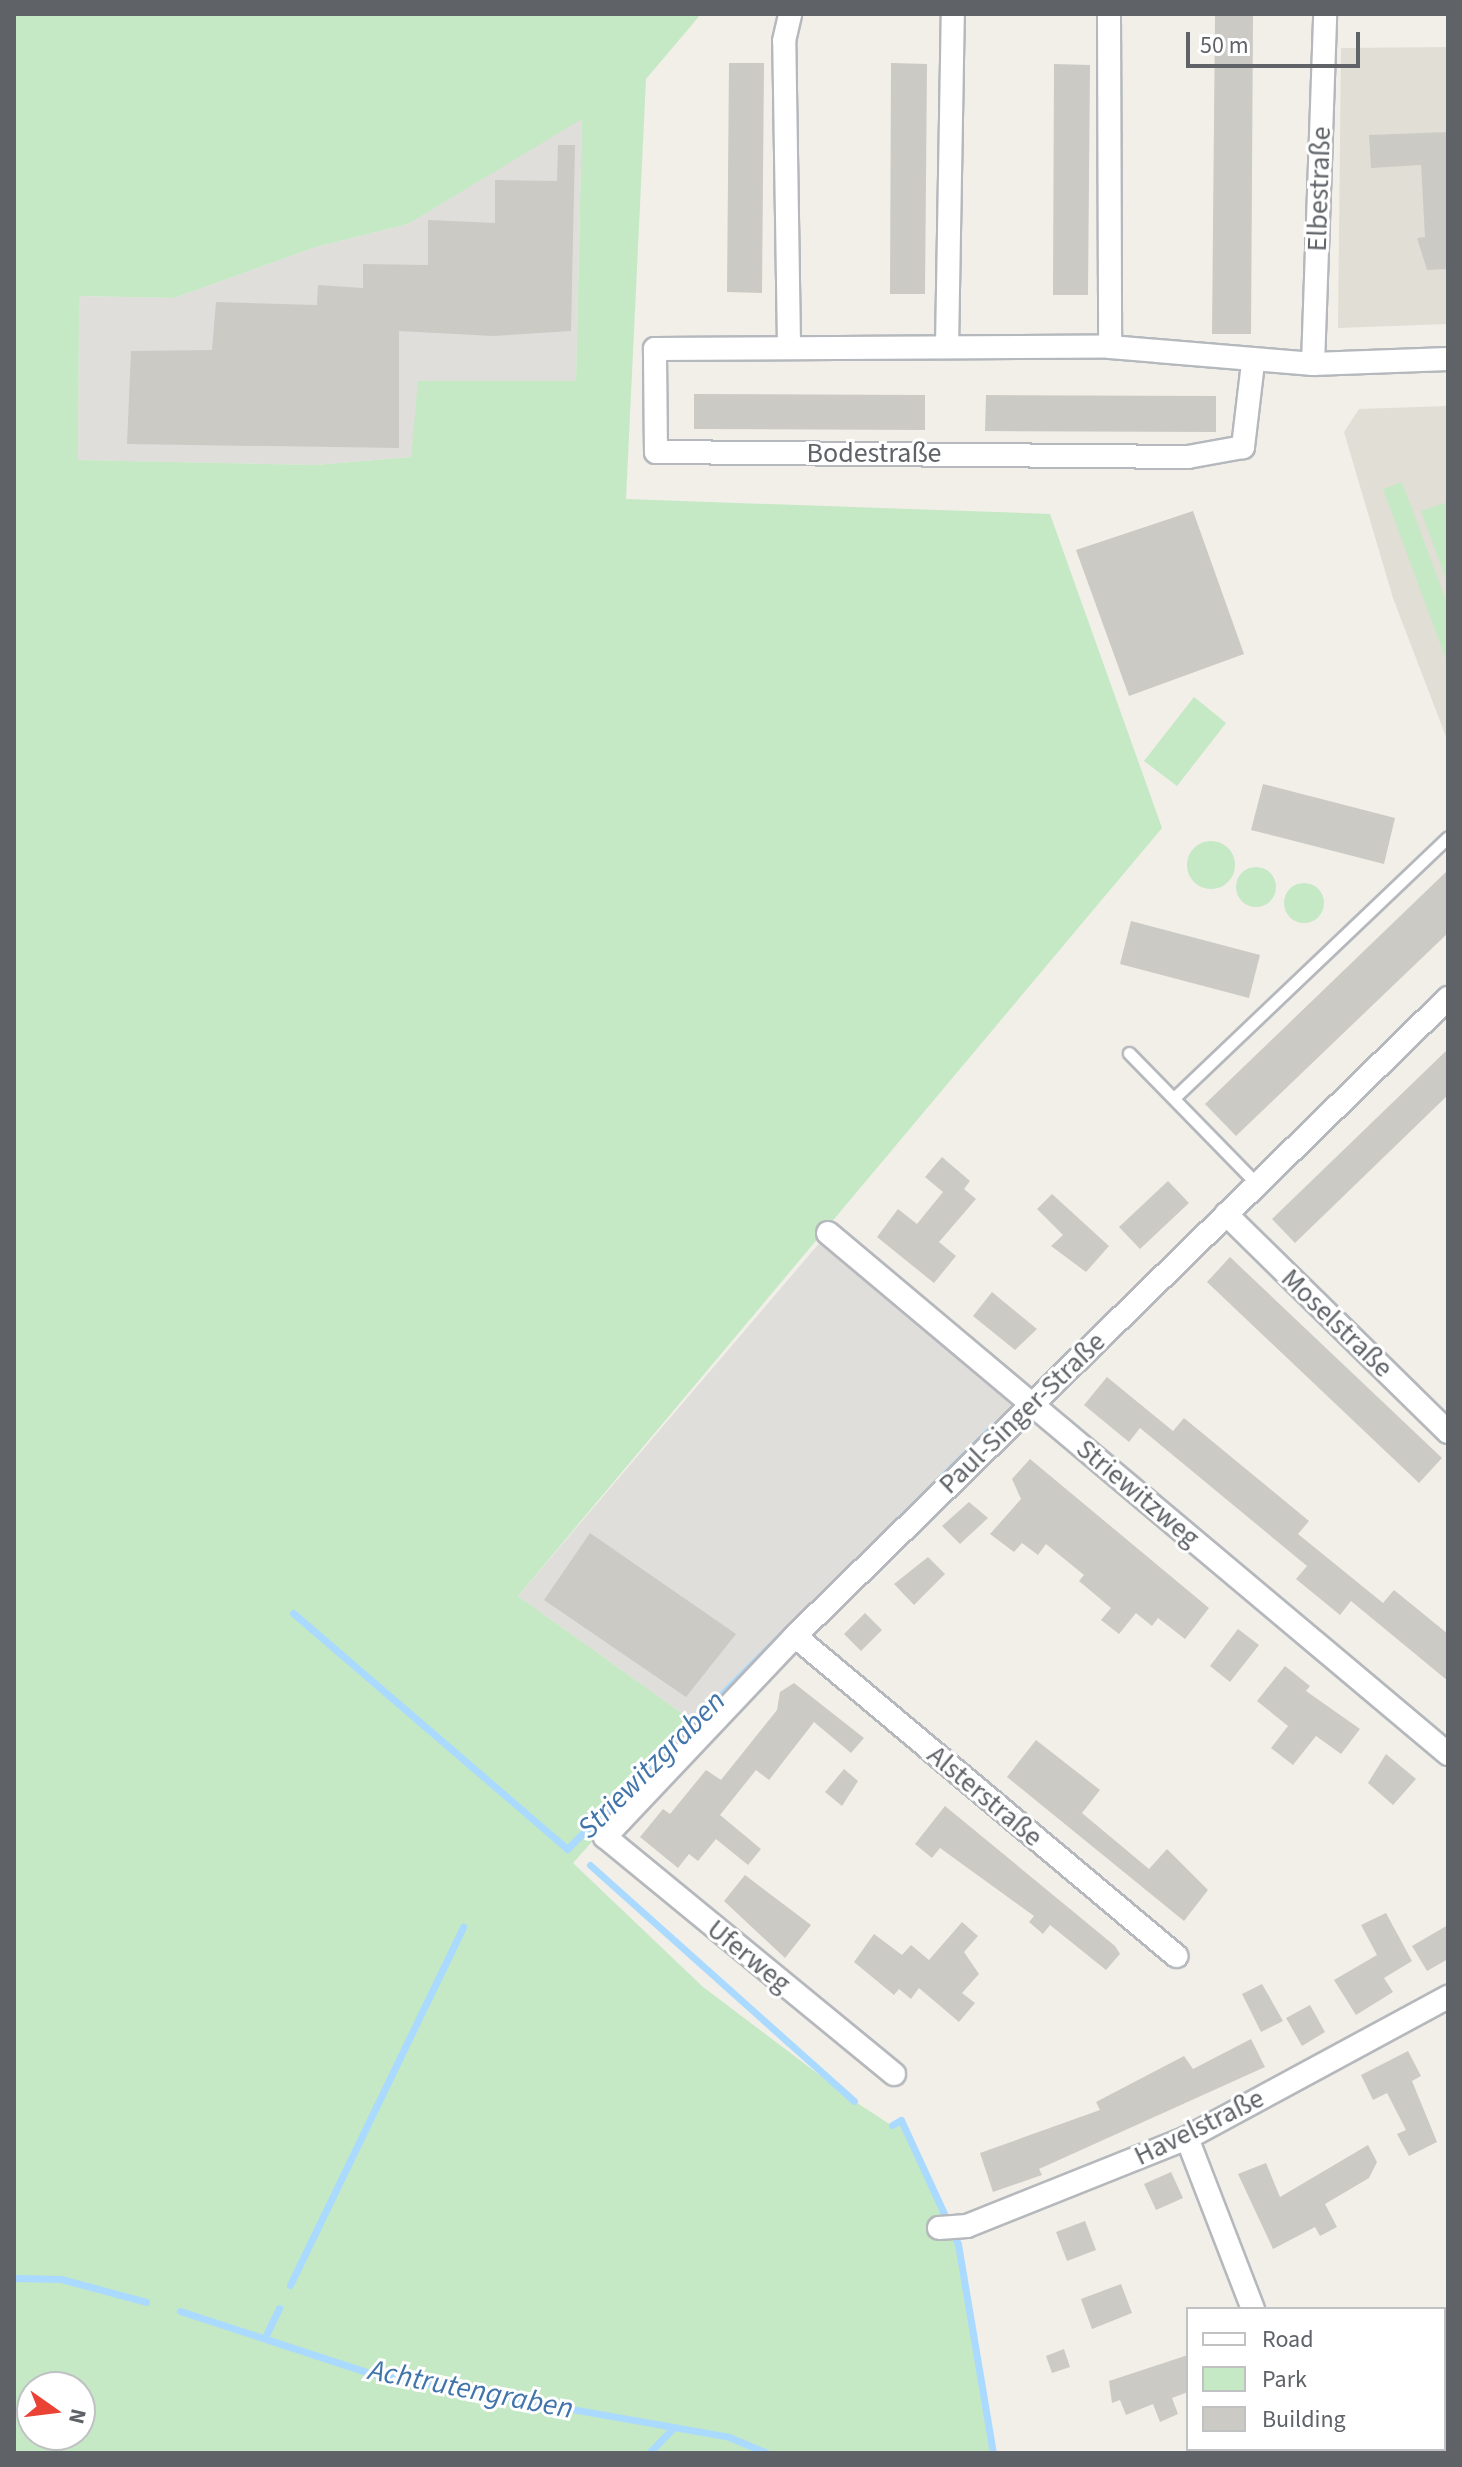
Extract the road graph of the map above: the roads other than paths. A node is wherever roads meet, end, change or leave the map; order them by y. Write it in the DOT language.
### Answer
graph roads {
  1 [pos="790,14"];
  2 [pos="953,14"];
  3 [pos="1109,14"];
  4 [pos="1325,14"];
  5 [pos="789,344"];
  6 [pos="947,347"];
  7 [pos="1110,347"];
  8 [pos="1448,359"];
  9 [pos="1253,363"];
  10 [pos="1313,364"];
  11 [pos="1448,837"];
  12 [pos="1448,998"];
  13 [pos="1129,1053"];
  14 [pos="1174,1098"];
  15 [pos="1256,1183"];
  16 [pos="1226,1214"];
  17 [pos="828,1233"];
  18 [pos="1031,1402"];
  19 [pos="1448,1432"];
  20 [pos="795,1636"];
  21 [pos="1448,1754"];
  22 [pos="605,1837"];
  23 [pos="1176,1956"];
  24 [pos="1448,1997"];
  25 [pos="894,2074"];
  26 [pos="1187,2138"];
  27 [pos="939,2228"];
  28 [pos="1252,2307"];
  1 -- 5 [label="street"];
  2 -- 6 [label="street"];
  3 -- 7 [label="street"];
  4 -- 10 [label="street, Elbestraße"];
  5 -- 6 [label="street, Bodestraße"];
  5 -- 9 [label="street, Bodestraße"];
  6 -- 7 [label="street, Bodestraße"];
  7 -- 9 [label="street, Bodestraße"];
  8 -- 10 [label="street, Bodestraße"];
  9 -- 10 [label="street, Bodestraße"];
  11 -- 14 [label="lane"];
  12 -- 15 [label="street, Paul-Singer-Straße"];
  13 -- 14 [label="lane"];
  14 -- 15 [label="lane"];
  15 -- 16 [label="street, Paul-Singer-Straße"];
  16 -- 18 [label="street, Paul-Singer-Straße"];
  16 -- 19 [label="street, Moselstraße"];
  17 -- 18 [label="street, Striewitzweg"];
  18 -- 20 [label="street, Paul-Singer-Straße"];
  18 -- 21 [label="street, Striewitzweg"];
  20 -- 22 [label="street, Paul-Singer-Straße"];
  20 -- 23 [label="street, Alsterstraße"];
  22 -- 25 [label="street, Uferweg"];
  24 -- 26 [label="street, Havelstraße"];
  26 -- 27 [label="street, Havelstraße"];
  26 -- 28 [label="street"];
}
